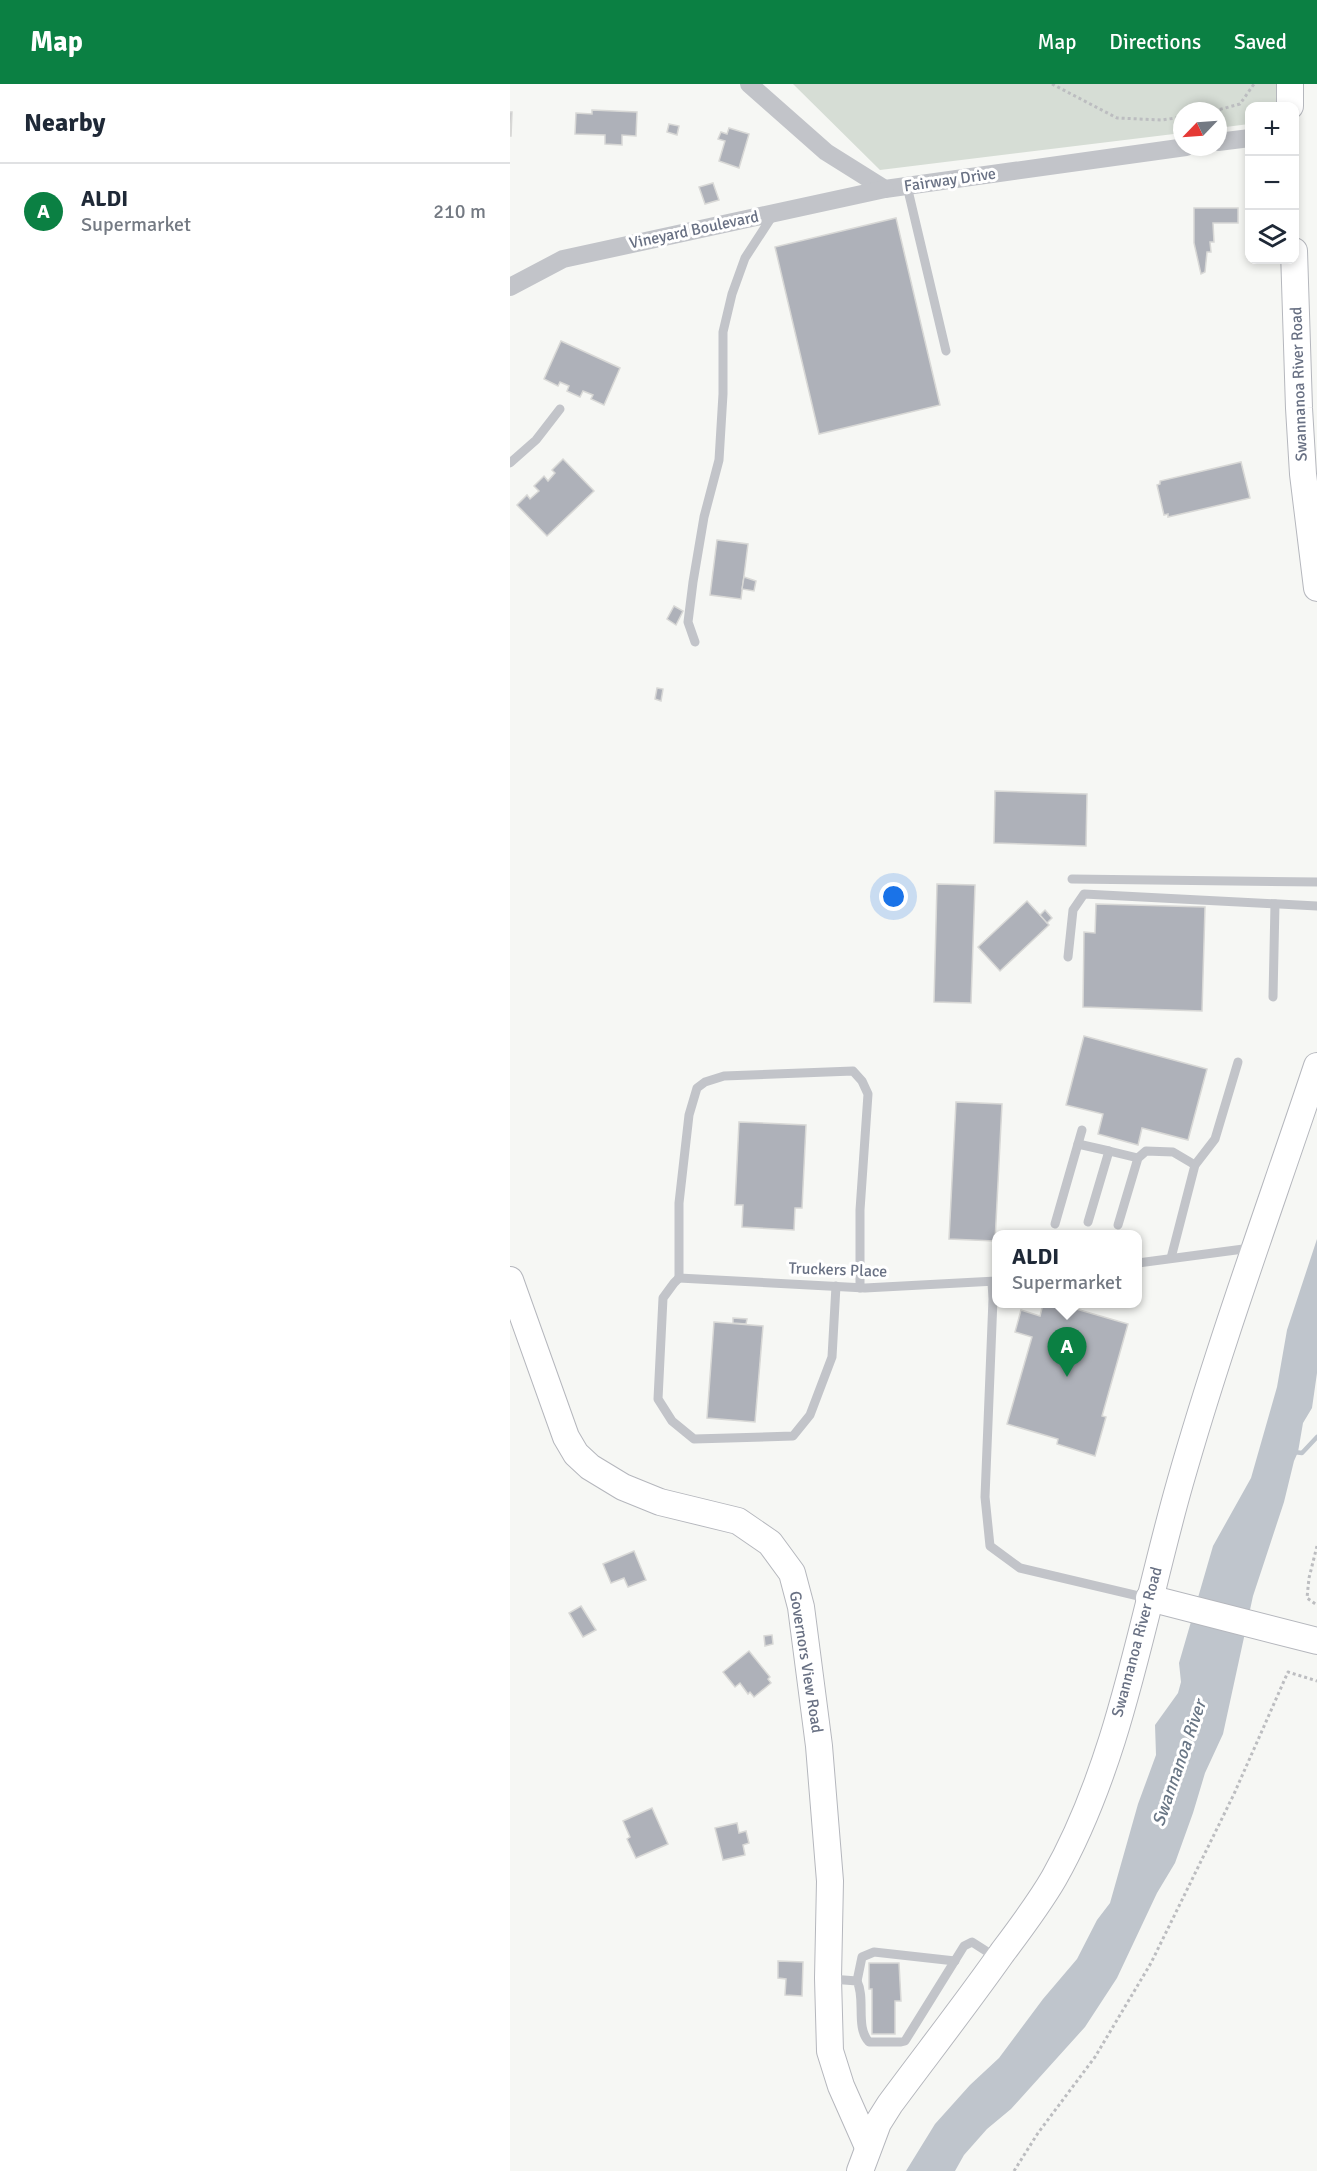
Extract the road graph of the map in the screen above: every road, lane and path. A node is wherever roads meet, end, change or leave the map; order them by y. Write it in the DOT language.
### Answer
graph roads {
  1 [pos="749,84"];
  2 [pos="1052,84"];
  3 [pos="1254,84"];
  4 [pos="1290,84"];
  5 [pos="1290,102"];
  6 [pos="1227,108"];
  7 [pos="1173,118"];
  8 [pos="1245,139"];
  9 [pos="1227,141"];
  10 [pos="1173,149"];
  11 [pos="907,186"];
  12 [pos="885,189"];
  13 [pos="774,213"];
  14 [pos="1294,264"];
  15 [pos="510,287"];
  16 [pos="946,351"];
  17 [pos="560,409"];
  18 [pos="510,463"];
  19 [pos="1317,588"];
  20 [pos="695,642"];
  21 [pos="1072,879"];
  22 [pos="1317,882"];
  23 [pos="1275,904"];
  24 [pos="1317,906"];
  25 [pos="1068,957"];
  26 [pos="1273,997"];
  27 [pos="1238,1062"];
  28 [pos="1317,1066"];
  29 [pos="1082,1130"];
  30 [pos="1078,1144"];
  31 [pos="1109,1151"];
  32 [pos="1138,1158"];
  33 [pos="1195,1165"];
  34 [pos="1088,1222"];
  35 [pos="1055,1224"];
  36 [pos="1118,1225"];
  37 [pos="1256,1247"];
  38 [pos="1171,1258"];
  39 [pos="1142,1262"];
  40 [pos="679,1278"];
  41 [pos="510,1280"];
  42 [pos="992,1282"];
  43 [pos="836,1286"];
  44 [pos="860,1288"];
  45 [pos="993,1308"];
  46 [pos="1317,1546"];
  47 [pos="1149,1598"];
  48 [pos="1317,1605"];
  49 [pos="1317,1641"];
  50 [pos="1317,1681"];
  51 [pos="998,1959"];
  52 [pos="954,1961"];
  53 [pos="828,1978"];
  54 [pos="857,1981"];
  55 [pos="868,2147"];
  56 [pos="860,2171"];
  57 [pos="1014,2171"];
  1 -- 12 [label="street, Fairway Drive"];
  2 -- 7 [label="path"];
  3 -- 6 [label="path"];
  4 -- 5 [label="main road"];
  8 -- 9 [label="street"];
  10 -- 11 [label="street, Fairway Drive"];
  11 -- 12 [label="street, Fairway Drive"];
  11 -- 16 [label="lane"];
  12 -- 13 [label="street, Vineyard Boulevard"];
  13 -- 15 [label="street, Vineyard Boulevard"];
  13 -- 20 [label="lane"];
  14 -- 19 [label="main road, Swannanoa River Road"];
  17 -- 18 [label="lane"];
  21 -- 22 [label="lane"];
  23 -- 24 [label="lane"];
  23 -- 25 [label="lane"];
  23 -- 26 [label="lane"];
  27 -- 33 [label="lane"];
  28 -- 37 [label="main road, Swannanoa River Road"];
  29 -- 30 [label="lane"];
  30 -- 31 [label="lane"];
  30 -- 35 [label="lane"];
  31 -- 32 [label="lane"];
  31 -- 34 [label="lane"];
  32 -- 33 [label="lane"];
  32 -- 36 [label="lane"];
  33 -- 38 [label="lane"];
  37 -- 38 [label="lane"];
  37 -- 47 [label="main road, Swannanoa River Road"];
  38 -- 39 [label="lane"];
  40 -- 43 [label="lane, Truckers Place"];
  40 -- 43 [label="lane"];
  40 -- 44 [label="lane"];
  41 -- 53 [label="main road, Governors View Road"];
  42 -- 44 [label="lane, Truckers Place"];
  43 -- 44 [label="lane, Truckers Place"];
  45 -- 47 [label="lane"];
  46 -- 48 [label="path"];
  47 -- 49 [label="main road"];
  47 -- 51 [label="main road, Swannanoa River Road"];
  50 -- 57 [label="path"];
  51 -- 52 [label="lane"];
  51 -- 55 [label="main road, Swannanoa River Road"];
  52 -- 54 [label="lane"];
  52 -- 54 [label="lane"];
  53 -- 54 [label="lane"];
  53 -- 55 [label="main road, Governors View Road"];
  55 -- 56 [label="main road, Swannanoa River Road"];
}
